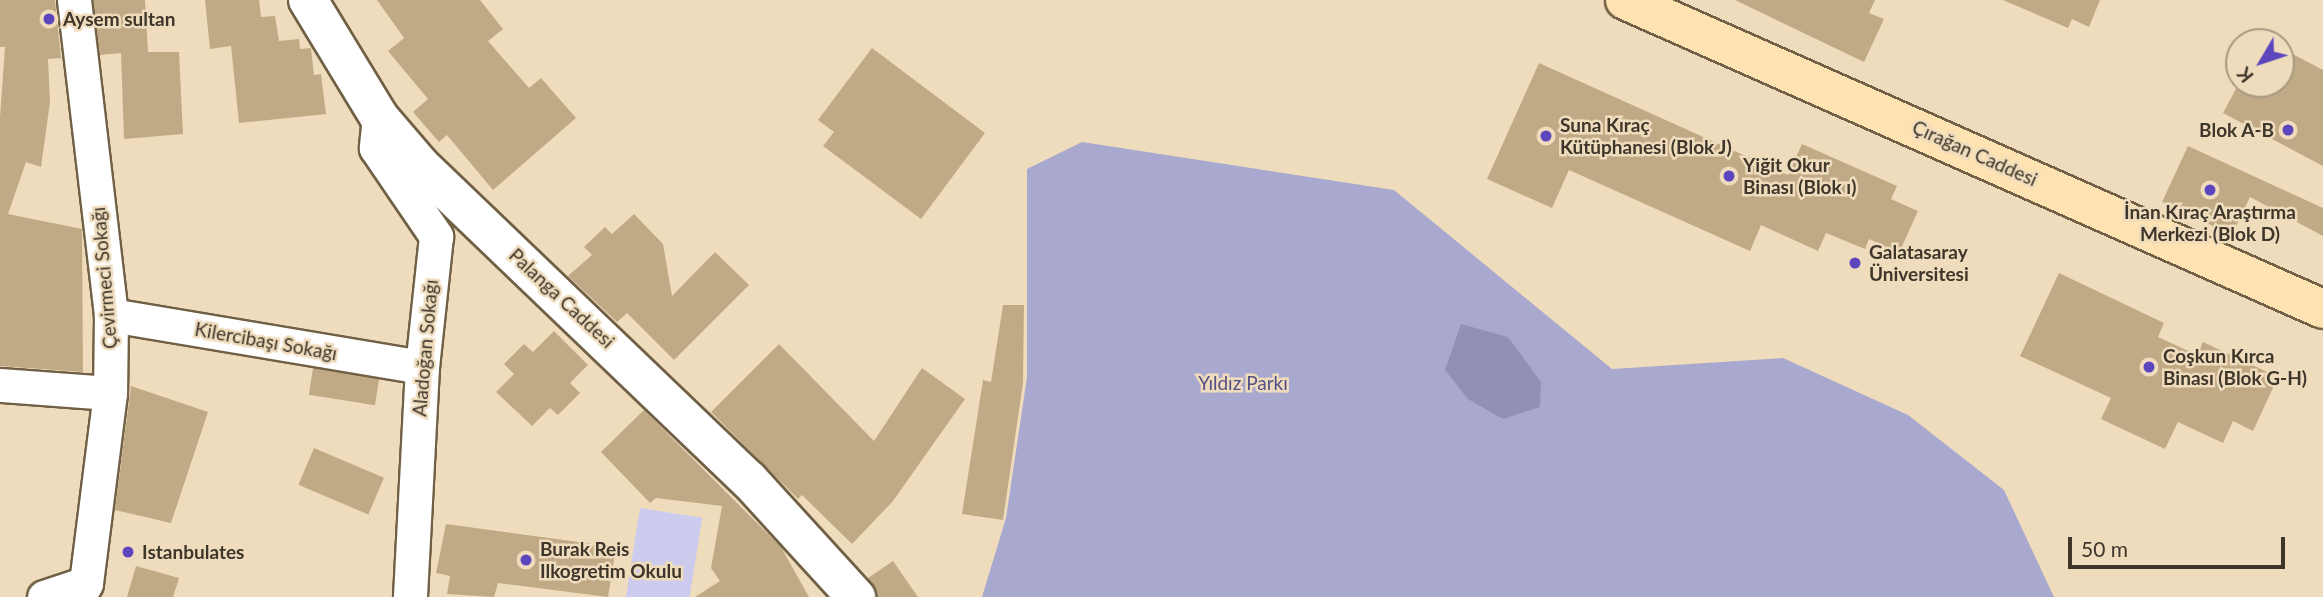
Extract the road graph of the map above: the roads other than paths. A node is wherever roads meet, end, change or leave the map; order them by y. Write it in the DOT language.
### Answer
graph roads {
  1 [pos="74,0"];
  2 [pos="307,0"];
  3 [pos="1625,0"];
  4 [pos="379,117"];
  5 [pos="2323,309"];
  6 [pos="111,315"];
  7 [pos="422,367"];
  8 [pos="0,385"];
  9 [pos="110,393"];
  10 [pos="82,590"];
  11 [pos="847,591"];
  12 [pos="44,597"];
  13 [pos="410,597"];
  1 -- 6 [label="street, Çevirmeci Sokağı"];
  2 -- 4 [label="main road, Palanga Caddesi"];
  3 -- 5 [label="main road, Çırağan Caddesi"];
  4 -- 7 [label="street, Aladoğan Sokağı"];
  4 -- 11 [label="main road, Palanga Caddesi"];
  6 -- 7 [label="street, Kilercibaşı Sokağı"];
  6 -- 9 [label="street, Çevirmeci Sokağı"];
  7 -- 13 [label="street, Aladoğan Sokağı"];
  8 -- 9 [label="street"];
  9 -- 10 [label="street, Çevirmeci Sokağı"];
  10 -- 12 [label="street"];
}
